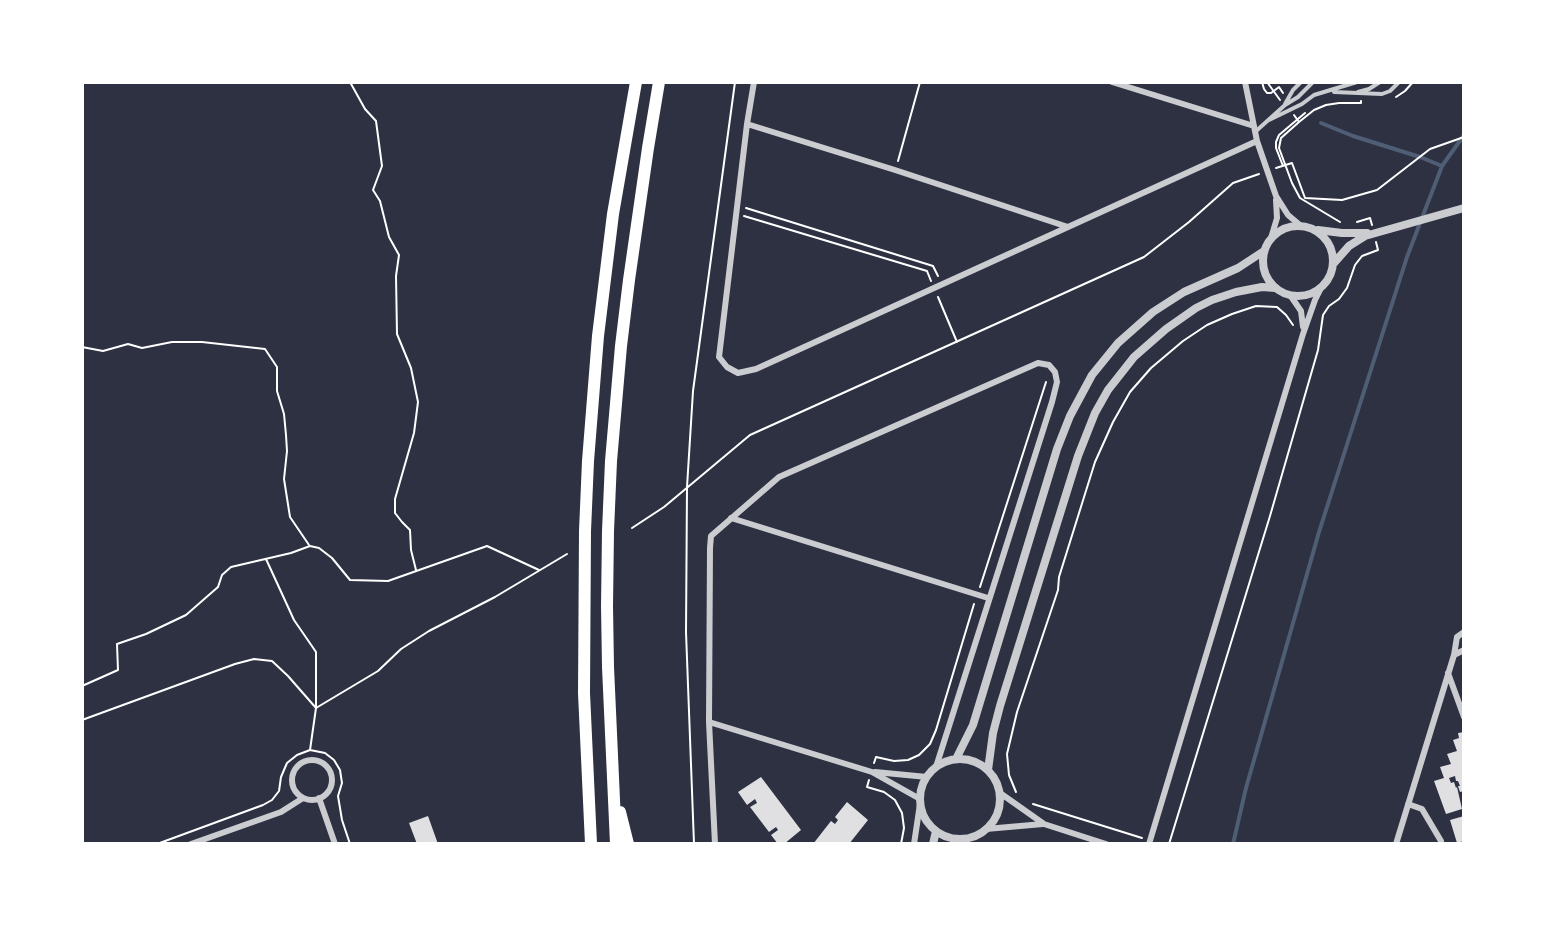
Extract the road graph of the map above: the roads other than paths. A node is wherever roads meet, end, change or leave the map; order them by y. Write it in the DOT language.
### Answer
graph roads {
  1 [pos="636,82"];
  2 [pos="659,82"];
  3 [pos="754,82"];
  4 [pos="1112,82"];
  5 [pos="1245,82"];
  6 [pos="1301,82"];
  7 [pos="1313,82"];
  8 [pos="1357,82"];
  9 [pos="1380,82"];
  10 [pos="1399,82"];
  11 [pos="1330,92"];
  12 [pos="1354,93"];
  13 [pos="1285,105"];
  14 [pos="1267,121"];
  15 [pos="747,123"];
  16 [pos="1255,129"];
  17 [pos="1257,141"];
  18 [pos="1276,196"];
  19 [pos="1464,208"];
  20 [pos="1301,226"];
  21 [pos="1068,227"];
  22 [pos="1316,230"];
  23 [pos="1374,232"];
  24 [pos="1271,238"];
  25 [pos="1264,251"];
  26 [pos="1334,263"];
  27 [pos="1275,288"];
  28 [pos="1321,288"];
  29 [pos="1290,295"];
  30 [pos="1303,334"];
  31 [pos="731,518"];
  32 [pos="988,598"];
  33 [pos="1464,632"];
  34 [pos="1464,650"];
  35 [pos="1454,655"];
  36 [pos="1448,672"];
  37 [pos="1464,717"];
  38 [pos="710,722"];
  39 [pos="956,759"];
  40 [pos="936,767"];
  41 [pos="988,770"];
  42 [pos="872,772"];
  43 [pos="927,777"];
  44 [pos="613,784"];
  45 [pos="1000,793"];
  46 [pos="303,798"];
  47 [pos="319,798"];
  48 [pos="920,801"];
  49 [pos="1408,804"];
  50 [pos="1044,824"];
  51 [pos="986,829"];
  52 [pos="936,831"];
  53 [pos="964,841"];
  54 [pos="1441,841"];
  55 [pos="1150,842"];
  56 [pos="190,843"];
  57 [pos="335,843"];
  58 [pos="591,843"];
  59 [pos="616,843"];
  60 [pos="628,843"];
  61 [pos="715,843"];
  62 [pos="914,843"];
  63 [pos="933,843"];
  64 [pos="1106,843"];
  65 [pos="1396,843"];
  1 -- 58 [label="highway"];
  2 -- 44 [label="highway"];
  3 -- 15 [label="street"];
  4 -- 16 [label="street"];
  5 -- 16 [label="street"];
  6 -- 13 [label="lane"];
  7 -- 13 [label="lane"];
  8 -- 11 [label="lane"];
  9 -- 12 [label="lane"];
  10 -- 12 [label="lane"];
  11 -- 12 [label="lane"];
  11 -- 14 [label="lane"];
  13 -- 14 [label="lane"];
  14 -- 16 [label="lane"];
  15 -- 21 [label="street"];
  15 -- 21 [label="street"];
  16 -- 17 [label="street"];
  17 -- 18 [label="street"];
  17 -- 21 [label="street"];
  18 -- 20 [label="street"];
  18 -- 24 [label="street"];
  19 -- 23 [label="street"];
  20 -- 22 [label="street"];
  20 -- 24 [label="street"];
  22 -- 23 [label="street"];
  22 -- 26 [label="street"];
  23 -- 26 [label="street"];
  24 -- 25 [label="street"];
  25 -- 27 [label="street"];
  25 -- 39 [label="street"];
  26 -- 28 [label="street"];
  27 -- 29 [label="street"];
  27 -- 41 [label="street"];
  28 -- 29 [label="street"];
  28 -- 30 [label="street"];
  29 -- 30 [label="street"];
  30 -- 55 [label="street"];
  31 -- 32 [label="street"];
  31 -- 32 [label="street"];
  31 -- 38 [label="street"];
  32 -- 40 [label="street"];
  33 -- 35 [label="street"];
  34 -- 35 [label="street"];
  35 -- 36 [label="street"];
  36 -- 37 [label="street"];
  36 -- 49 [label="street"];
  38 -- 42 [label="street"];
  38 -- 61 [label="street"];
  39 -- 40 [label="street"];
  39 -- 41 [label="street"];
  40 -- 43 [label="street"];
  41 -- 45 [label="street"];
  42 -- 43 [label="street"];
  42 -- 48 [label="street"];
  43 -- 48 [label="street"];
  44 -- 59 [label="highway"];
  44 -- 60 [label="highway"];
  45 -- 50 [label="street"];
  45 -- 51 [label="street"];
  46 -- 47 [label="street"];
  46 -- 47 [label="street"];
  46 -- 56 [label="street"];
  47 -- 57 [label="street"];
  48 -- 52 [label="street"];
  48 -- 62 [label="street"];
  49 -- 54 [label="street"];
  49 -- 65 [label="street"];
  50 -- 51 [label="street"];
  50 -- 64 [label="street"];
  51 -- 53 [label="street"];
  52 -- 53 [label="street"];
  52 -- 63 [label="street"];
}
